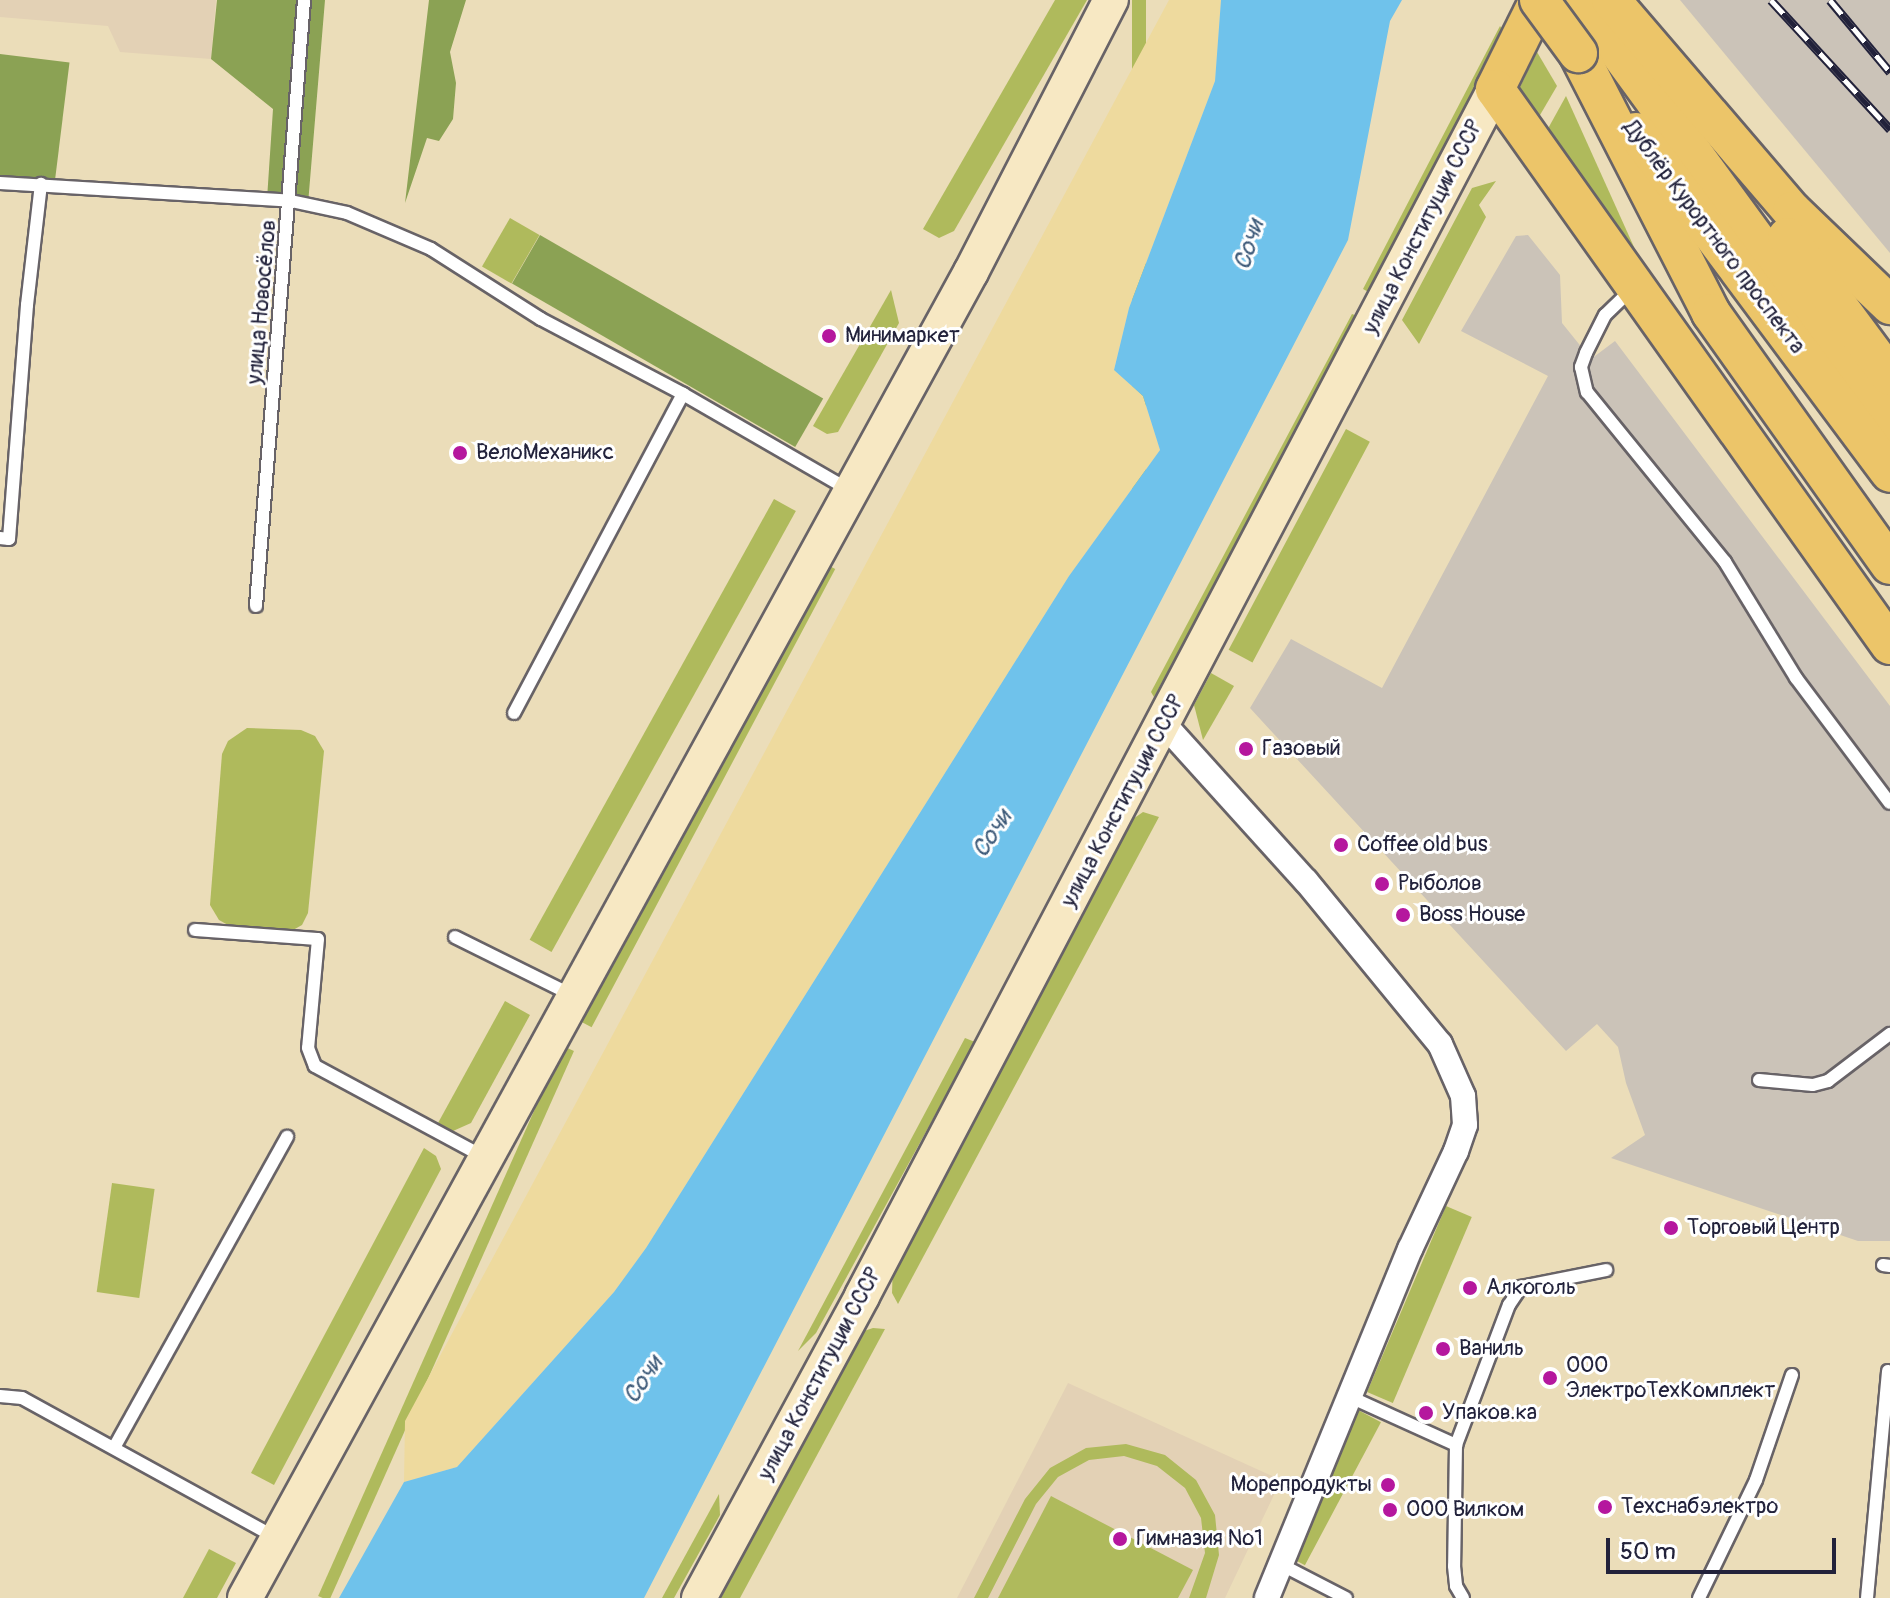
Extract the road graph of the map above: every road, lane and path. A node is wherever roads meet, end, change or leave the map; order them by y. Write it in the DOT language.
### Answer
graph roads {
  1 [pos="304,0"];
  2 [pos="1111,0"];
  3 [pos="1539,0"];
  4 [pos="1581,0"];
  5 [pos="1611,0"];
  6 [pos="1578,53"];
  7 [pos="1495,89"];
  8 [pos="0,183"];
  9 [pos="41,184"];
  10 [pos="291,201"];
  11 [pos="1635,286"];
  12 [pos="1890,305"];
  13 [pos="1890,376"];
  14 [pos="683,394"];
  15 [pos="1890,423"];
  16 [pos="1890,473"];
  17 [pos="852,492"];
  18 [pos="0,538"];
  19 [pos="1890,565"];
  20 [pos="256,606"];
  21 [pos="1890,645"];
  22 [pos="514,713"];
  23 [pos="1163,723"];
  24 [pos="1890,803"];
  25 [pos="195,930"];
  26 [pos="455,937"];
  27 [pos="575,997"];
  28 [pos="1890,1034"];
  29 [pos="1759,1080"];
  30 [pos="287,1137"];
  31 [pos="486,1158"];
  32 [pos="1606,1270"];
  33 [pos="1888,1371"];
  34 [pos="1792,1375"];
  35 [pos="0,1396"];
  36 [pos="1348,1396"];
  37 [pos="1456,1445"];
  38 [pos="115,1446"];
  39 [pos="278,1539"];
  40 [pos="1282,1565"];
  41 [pos="245,1598"];
  42 [pos="699,1598"];
  43 [pos="1267,1598"];
  44 [pos="1346,1598"];
  45 [pos="1463,1598"];
  46 [pos="1699,1598"];
  47 [pos="1867,1598"];
  1 -- 10 [label="lane, улица Новосёлов"];
  2 -- 17 [label="street"];
  3 -- 6 [label="main road, Дублёр Курортного проспекта, bridge"];
  3 -- 7 [label="main road, улица Конституции СССР"];
  4 -- 15 [label="main road"];
  5 -- 12 [label="main road"];
  5 -- 13 [label="main road"];
  6 -- 16 [label="main road, Дублёр Курортного проспекта"];
  6 -- 19 [label="main road"];
  7 -- 11 [label="main road"];
  7 -- 23 [label="street, улица Конституции СССР"];
  8 -- 9 [label="lane"];
  9 -- 10 [label="lane"];
  9 -- 18 [label="lane"];
  10 -- 14 [label="lane"];
  10 -- 20 [label="lane, улица Новосёлов"];
  11 -- 21 [label="main road"];
  11 -- 24 [label="lane"];
  14 -- 17 [label="lane"];
  14 -- 22 [label="lane"];
  17 -- 27 [label="street"];
  23 -- 36 [label="street"];
  23 -- 42 [label="street, улица Конституции СССР"];
  25 -- 31 [label="lane"];
  26 -- 27 [label="lane"];
  27 -- 31 [label="street"];
  28 -- 29 [label="lane"];
  30 -- 38 [label="lane"];
  31 -- 39 [label="street"];
  32 -- 37 [label="lane"];
  33 -- 47 [label="lane"];
  34 -- 46 [label="lane"];
  35 -- 38 [label="lane"];
  36 -- 37 [label="lane"];
  36 -- 40 [label="street"];
  37 -- 45 [label="lane"];
  38 -- 39 [label="lane"];
  39 -- 41 [label="street"];
  40 -- 43 [label="street"];
  40 -- 44 [label="lane"];
}
